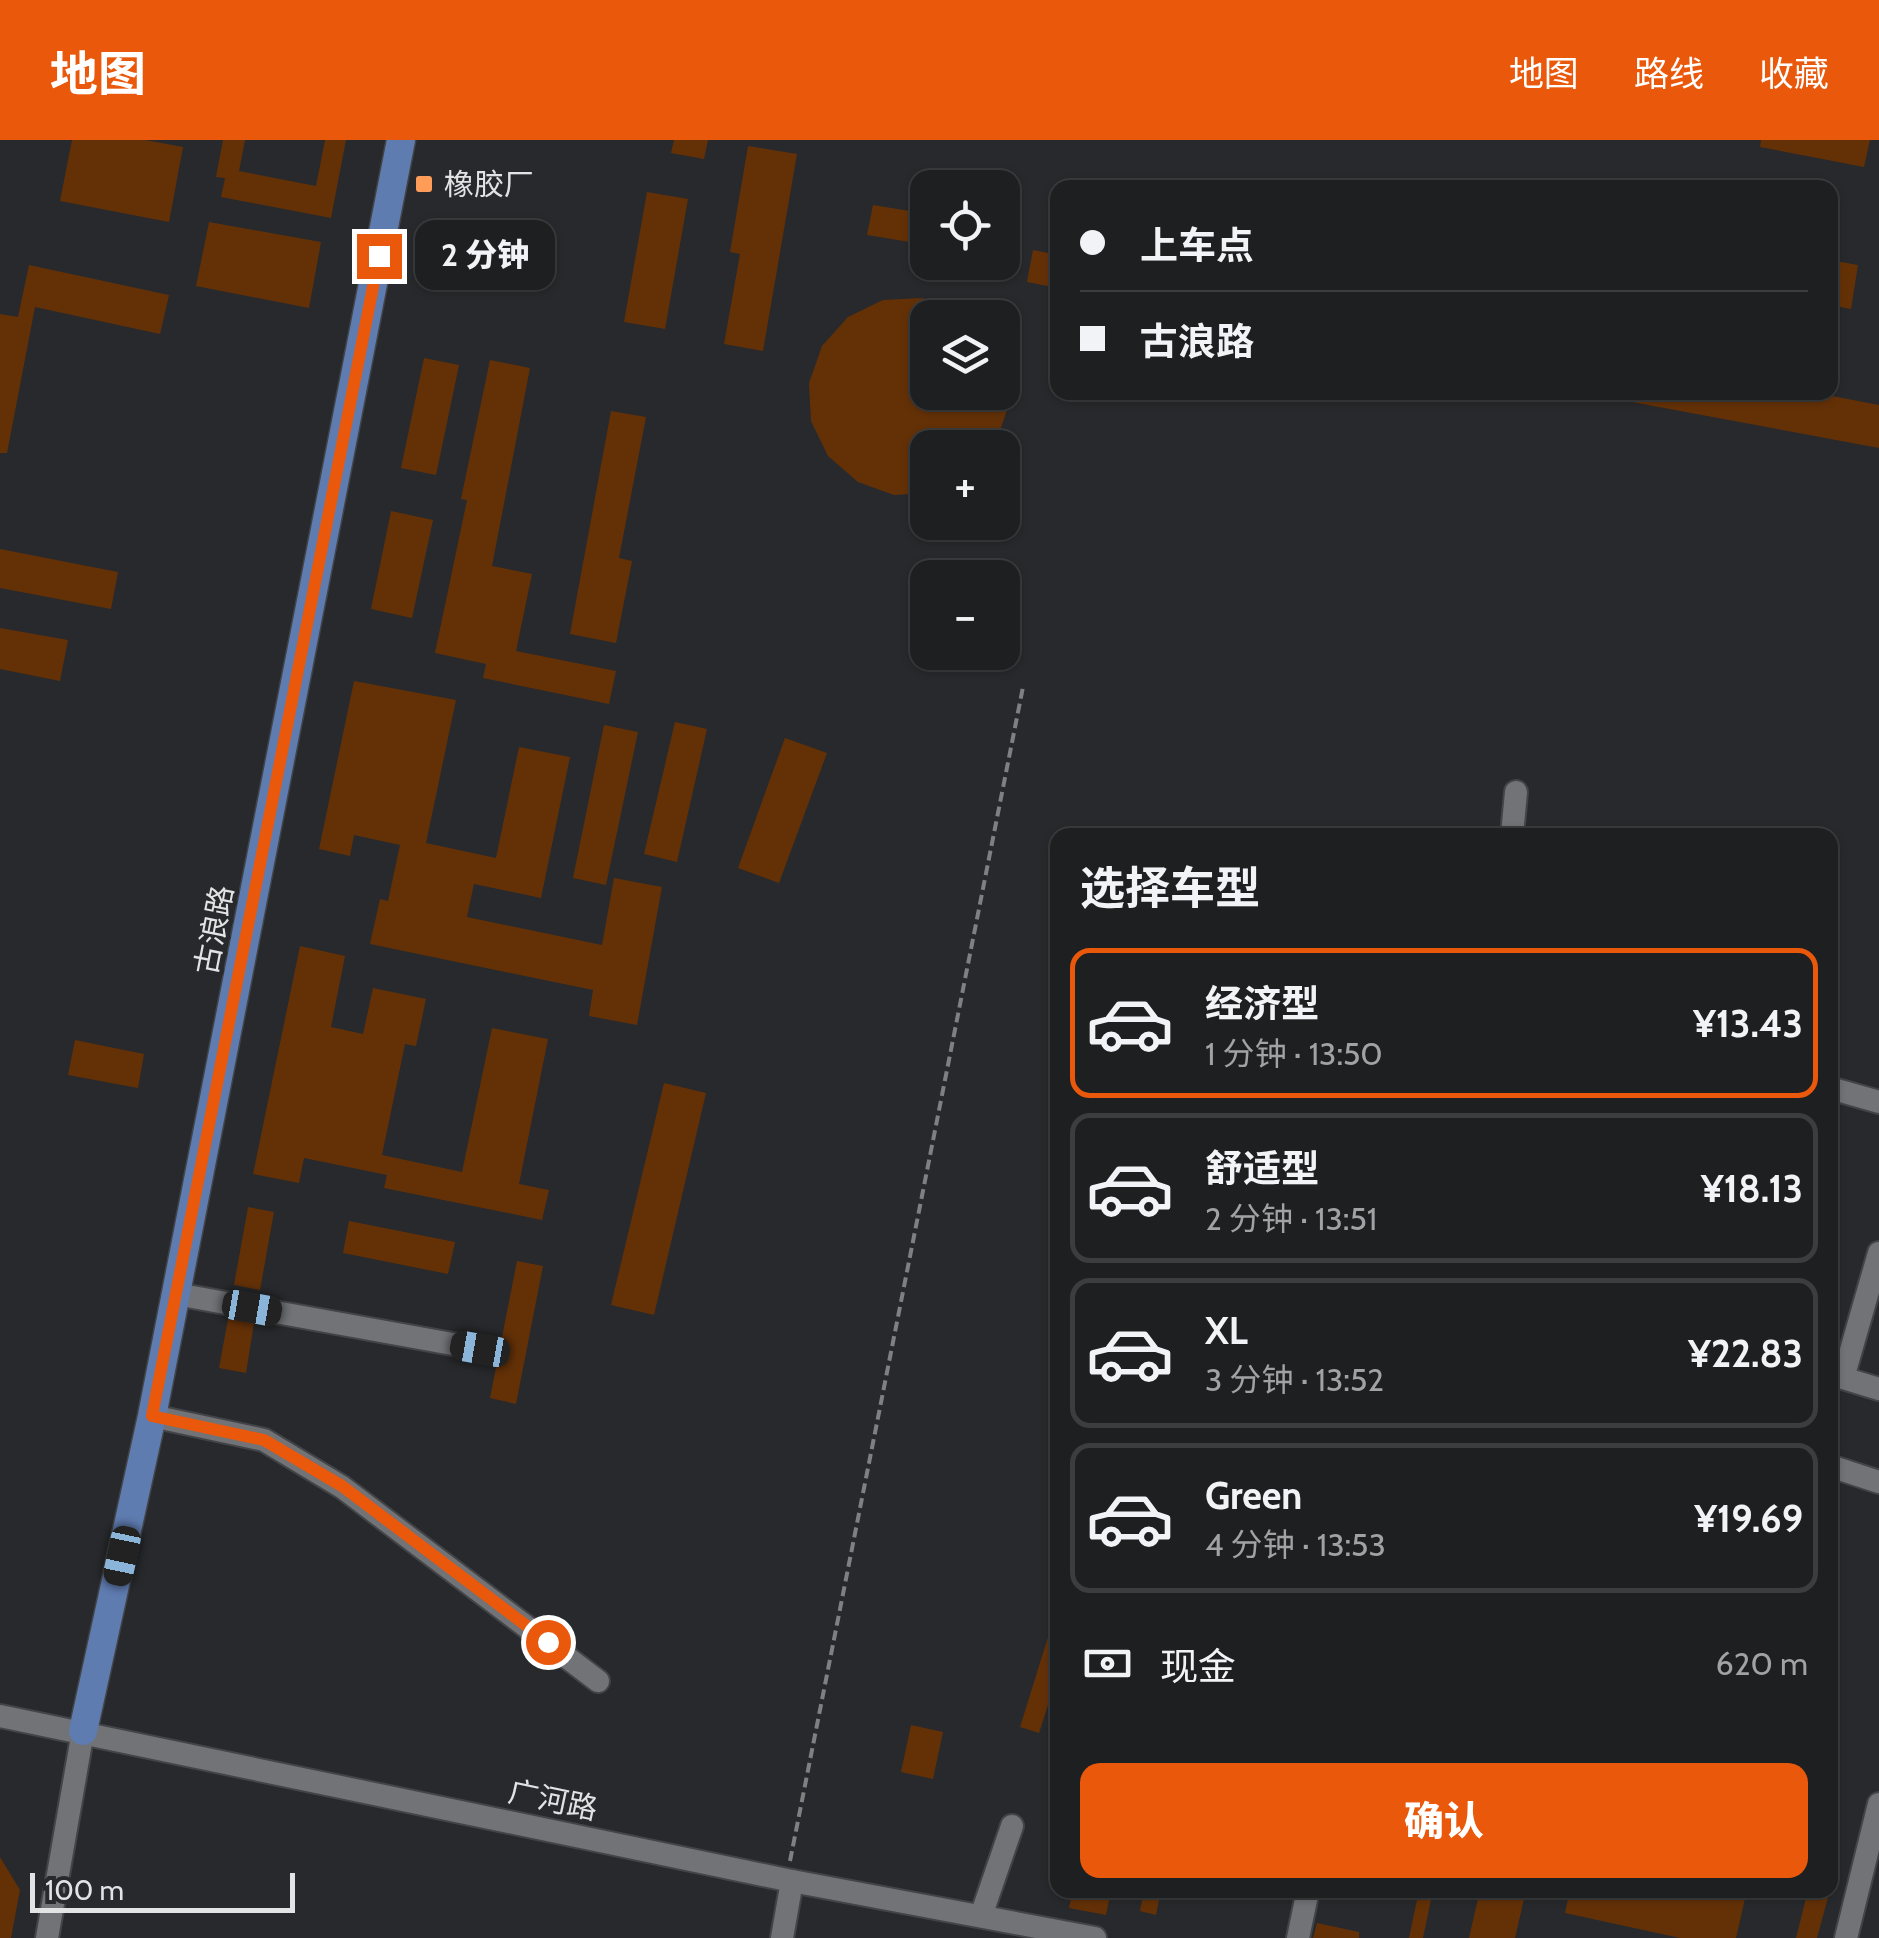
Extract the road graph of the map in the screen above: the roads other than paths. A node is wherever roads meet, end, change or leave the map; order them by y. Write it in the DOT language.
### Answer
graph roads {
  1 [pos="402,140"];
  2 [pos="1516,792"];
  3 [pos="1513,828"];
  4 [pos="1838,1090"];
  5 [pos="1879,1102"];
  6 [pos="1879,1253"];
  7 [pos="176,1294"];
  8 [pos="480,1349"];
  9 [pos="1838,1373"];
  10 [pos="1838,1376"];
  11 [pos="1879,1389"];
  12 [pos="152,1416"];
  13 [pos="1838,1469"];
  14 [pos="1879,1482"];
  15 [pos="598,1681"];
  16 [pos="0,1716"];
  17 [pos="83,1731"];
  18 [pos="1879,1804"];
  19 [pos="1012,1826"];
  20 [pos="792,1881"];
  21 [pos="1306,1898"];
  22 [pos="981,1916"];
  23 [pos="46,1938"];
  24 [pos="782,1938"];
  25 [pos="1094,1938"];
  26 [pos="1298,1938"];
  27 [pos="1846,1938"];
  1 -- 7 [label="main road, 古浪路"];
  2 -- 3 [label="street"];
  4 -- 5 [label="street"];
  6 -- 9 [label="street"];
  7 -- 8 [label="street"];
  7 -- 12 [label="main road, 古浪路"];
  10 -- 11 [label="street"];
  12 -- 15 [label="street"];
  12 -- 17 [label="main road, 古浪路"];
  13 -- 14 [label="street"];
  16 -- 17 [label="street, 广河路"];
  17 -- 20 [label="street, 广河路"];
  17 -- 23 [label="street"];
  18 -- 27 [label="street"];
  19 -- 22 [label="street"];
  20 -- 22 [label="street, 广河路"];
  20 -- 24 [label="street"];
  21 -- 26 [label="street"];
  22 -- 25 [label="street, 广河路"];
}
